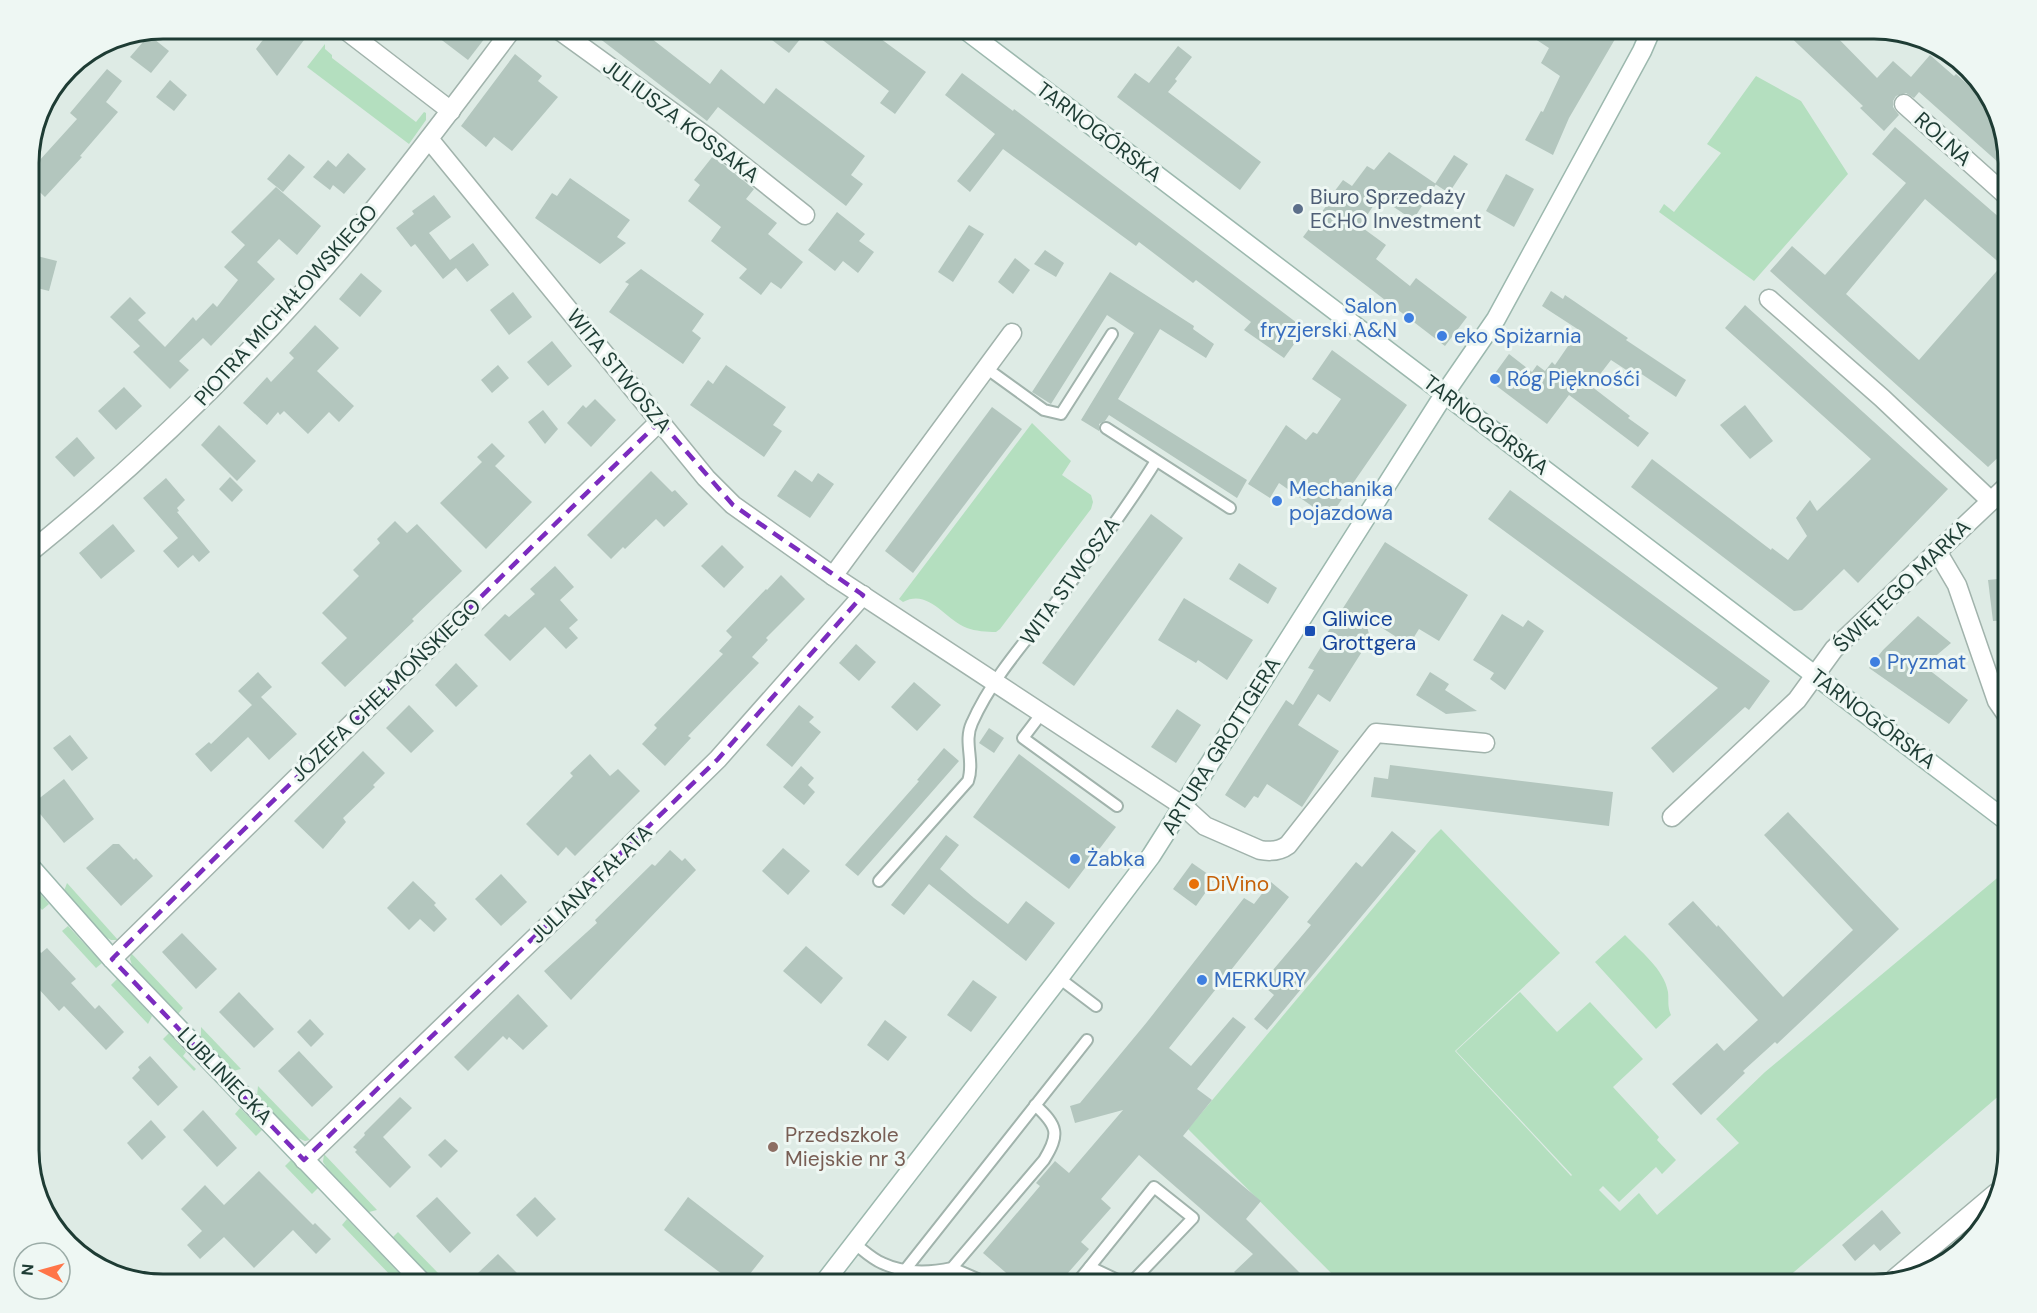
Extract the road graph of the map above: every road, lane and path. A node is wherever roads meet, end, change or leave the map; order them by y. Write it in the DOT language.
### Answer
graph roads {
  1 [pos="357,39"];
  2 [pos="505,39"];
  3 [pos="571,39"];
  4 [pos="984,39"];
  5 [pos="1647,39"];
  6 [pos="1904,104"];
  7 [pos="451,111"];
  8 [pos="429,139"];
  9 [pos="1998,188"];
  10 [pos="805,215"];
  11 [pos="1769,299"];
  12 [pos="1012,333"];
  13 [pos="1112,334"];
  14 [pos="987,368"];
  15 [pos="1445,393"];
  16 [pos="660,421"];
  17 [pos="1106,428"];
  18 [pos="1156,460"];
  19 [pos="1998,494"];
  20 [pos="1991,501"];
  21 [pos="1230,508"];
  22 [pos="39,545"];
  23 [pos="1938,551"];
  24 [pos="833,576"];
  25 [pos="863,595"];
  26 [pos="1816,675"];
  27 [pos="996,682"];
  28 [pos="1998,702"];
  29 [pos="1042,713"];
  30 [pos="1485,743"];
  31 [pos="1117,806"];
  32 [pos="1183,806"];
  33 [pos="1998,814"];
  34 [pos="1672,817"];
  35 [pos="39,876"];
  36 [pos="879,881"];
  37 [pos="112,959"];
  38 [pos="1059,978"];
  39 [pos="1096,1006"];
  40 [pos="1087,1040"];
  41 [pos="1035,1105"];
  42 [pos="304,1160"];
  43 [pos="1987,1201"];
  44 [pos="855,1244"];
  45 [pos="1090,1267"];
  46 [pos="952,1268"];
  47 [pos="905,1270"];
  48 [pos="1904,1270"];
  49 [pos="414,1274"];
  50 [pos="831,1274"];
  51 [pos="966,1274"];
  52 [pos="1084,1274"];
  53 [pos="1106,1274"];
  54 [pos="1138,1274"];
  1 -- 7 [label="street"];
  2 -- 7 [label="street, PIOTRA MICHAŁOWSKIEGO"];
  3 -- 10 [label="street, JULIUSZA KOSSAKA"];
  4 -- 15 [label="street, TARNOGÓRSKA"];
  5 -- 15 [label="street, ARTURA GROTTGERA"];
  6 -- 9 [label="street, ROLNA"];
  7 -- 8 [label="street, PIOTRA MICHAŁOWSKIEGO"];
  8 -- 16 [label="street, WITA STWOSZA"];
  8 -- 22 [label="street, PIOTRA MICHAŁOWSKIEGO"];
  11 -- 20 [label="street"];
  12 -- 14 [label="street"];
  13 -- 14 [label="lane"];
  14 -- 24 [label="street"];
  15 -- 26 [label="street, TARNOGÓRSKA"];
  15 -- 32 [label="street, ARTURA GROTTGERA"];
  16 -- 24 [label="street, WITA STWOSZA"];
  16 -- 37 [label="street, JÓZEFA CHEŁMOŃSKIEGO"];
  17 -- 18 [label="lane"];
  18 -- 21 [label="lane"];
  18 -- 27 [label="lane, WITA STWOSZA"];
  19 -- 20 [label="street, ŚWIĘTEGO MARKA"];
  20 -- 23 [label="street, ŚWIĘTEGO MARKA"];
  23 -- 26 [label="street, ŚWIĘTEGO MARKA"];
  23 -- 28 [label="street"];
  24 -- 25 [label="street, WITA STWOSZA"];
  25 -- 27 [label="street, WITA STWOSZA"];
  25 -- 42 [label="street, JULIANA FAŁATA"];
  26 -- 33 [label="street, TARNOGÓRSKA"];
  26 -- 34 [label="street, ŚWIĘTEGO MARKA"];
  27 -- 29 [label="street, WITA STWOSZA"];
  27 -- 36 [label="lane"];
  29 -- 31 [label="lane"];
  29 -- 32 [label="street, WITA STWOSZA"];
  30 -- 32 [label="street"];
  32 -- 38 [label="street, ARTURA GROTTGERA"];
  35 -- 37 [label="street, LUBLINIECKA"];
  37 -- 42 [label="street, LUBLINIECKA"];
  38 -- 39 [label="lane"];
  38 -- 44 [label="street, ARTURA GROTTGERA"];
  40 -- 41 [label="lane"];
  41 -- 46 [label="lane"];
  41 -- 47 [label="lane"];
  42 -- 49 [label="street, LUBLINIECKA"];
  43 -- 48 [label="street"];
  44 -- 47 [label="lane"];
  44 -- 50 [label="street, ARTURA GROTTGERA"];
  45 -- 52 [label="lane"];
  45 -- 53 [label="lane"];
  45 -- 54 [label="lane"];
  46 -- 47 [label="lane"];
  46 -- 51 [label="lane"];
}
